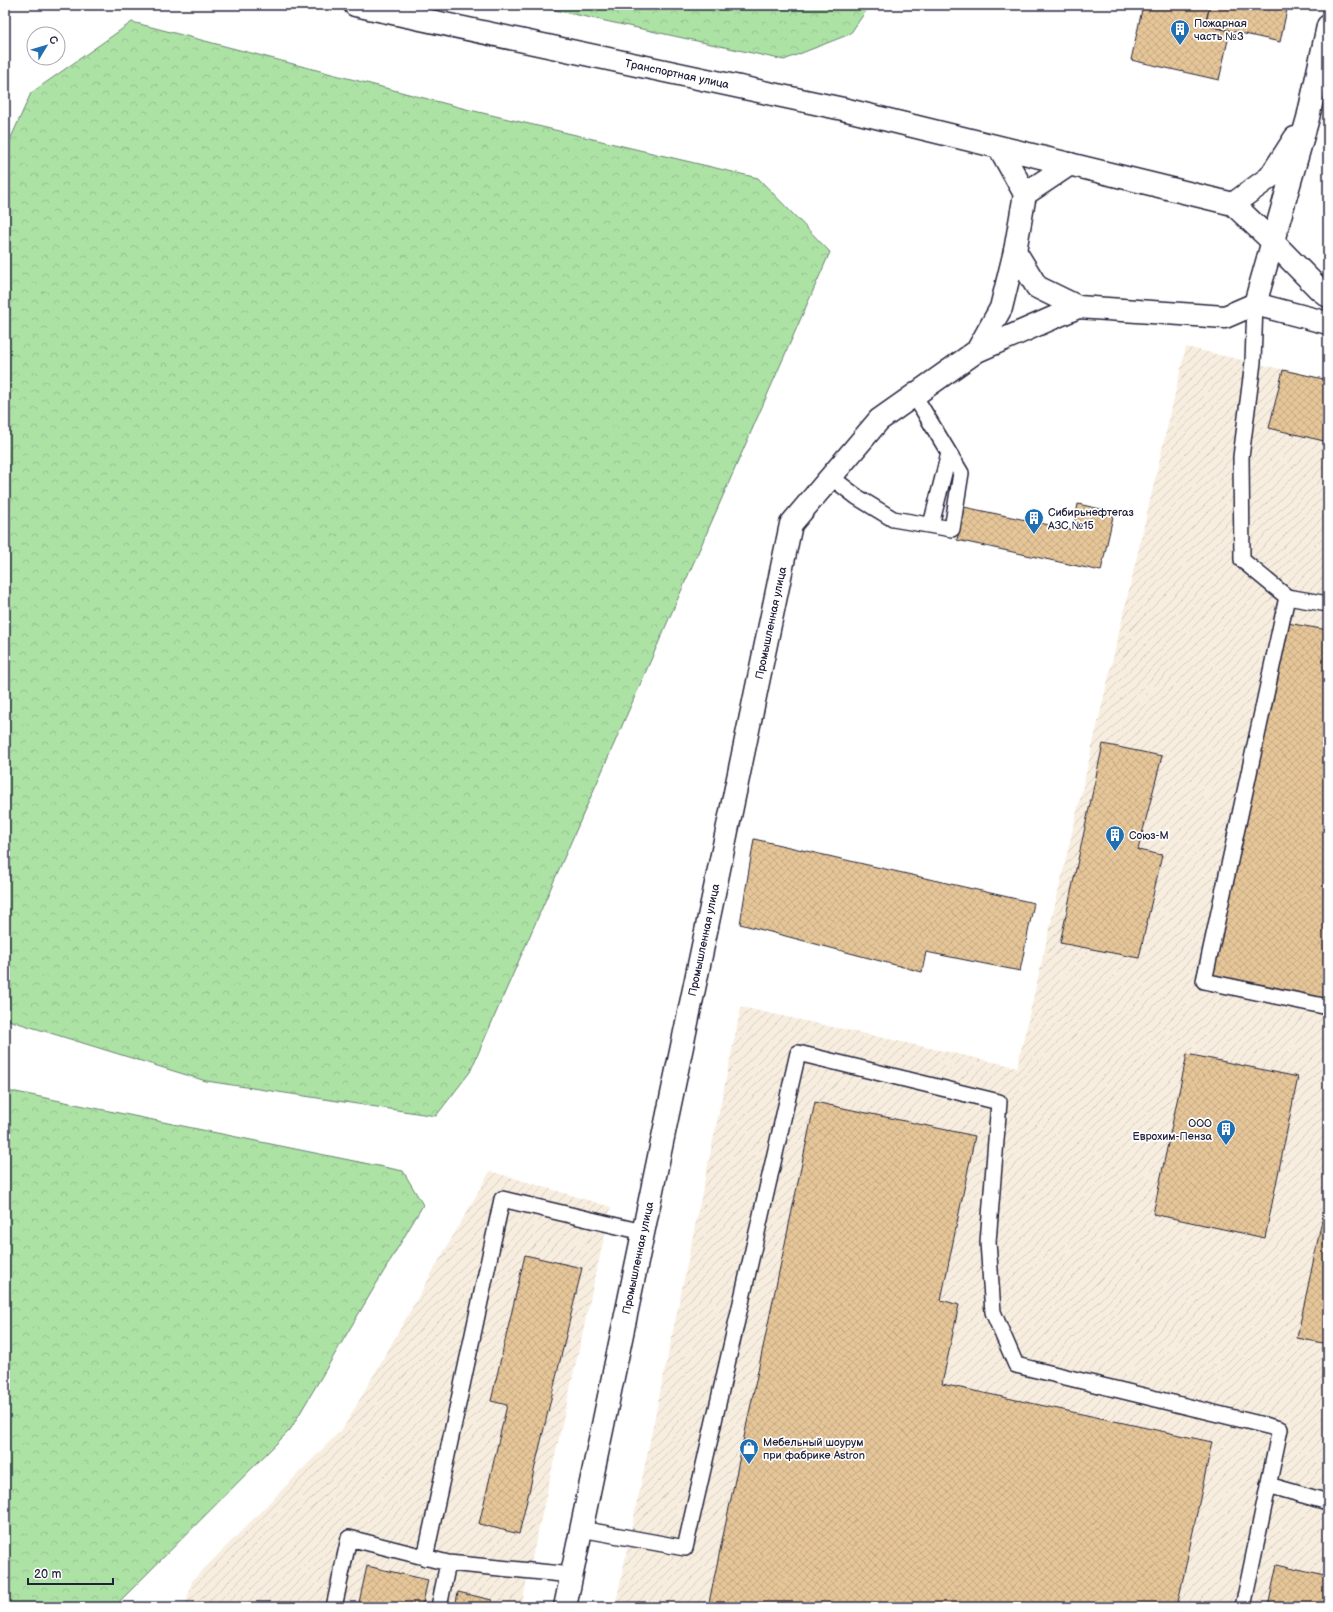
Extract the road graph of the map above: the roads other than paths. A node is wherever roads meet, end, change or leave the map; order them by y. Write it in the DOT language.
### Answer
graph roads {
  1 [pos="354,5"];
  2 [pos="1328,26"];
  3 [pos="1308,118"];
  4 [pos="999,147"];
  5 [pos="1070,164"];
  6 [pos="1025,194"];
  7 [pos="1233,204"];
  8 [pos="1273,242"];
  9 [pos="1015,251"];
  10 [pos="1328,296"];
  11 [pos="1255,304"];
  12 [pos="1078,307"];
  13 [pos="1328,323"];
  14 [pos="977,351"];
  15 [pos="914,396"];
  16 [pos="949,452"];
  17 [pos="831,477"];
  18 [pos="931,525"];
  19 [pos="1287,597"];
  20 [pos="1328,604"];
  21 [pos="1328,1007"];
  22 [pos="643,1232"];
  23 [pos="1268,1485"];
  24 [pos="1328,1502"];
  25 [pos="581,1529"];
  26 [pos="425,1558"];
  27 [pos="448,1563"];
  28 [pos="572,1575"];
  29 [pos="334,1607"];
  30 [pos="439,1607"];
  31 [pos="565,1607"];
  32 [pos="1243,1607"];
  1 -- 4 [label="street, Транспортная улица"];
  2 -- 3 [label="street"];
  3 -- 7 [label="street"];
  3 -- 8 [label="street"];
  4 -- 5 [label="street, Транспортная улица"];
  4 -- 6 [label="street"];
  5 -- 6 [label="street"];
  5 -- 7 [label="street, Транспортная улица"];
  6 -- 9 [label="street"];
  7 -- 8 [label="street"];
  8 -- 10 [label="street"];
  8 -- 11 [label="street"];
  9 -- 12 [label="street"];
  9 -- 14 [label="street"];
  11 -- 12 [label="street"];
  11 -- 13 [label="street"];
  11 -- 19 [label="lane"];
  12 -- 14 [label="street"];
  14 -- 15 [label="street, Промышленная улица"];
  15 -- 16 [label="lane"];
  15 -- 17 [label="street, Промышленная улица"];
  16 -- 18 [label="lane"];
  16 -- 18 [label="lane"];
  17 -- 18 [label="lane"];
  17 -- 22 [label="street, Промышленная улица"];
  19 -- 20 [label="lane"];
  19 -- 21 [label="lane"];
  22 -- 25 [label="street, Промышленная улица"];
  22 -- 26 [label="lane"];
  23 -- 24 [label="lane"];
  23 -- 25 [label="lane"];
  23 -- 32 [label="lane"];
  25 -- 28 [label="street, Промышленная улица"];
  26 -- 27 [label="lane"];
  26 -- 29 [label="lane"];
  27 -- 28 [label="lane"];
  27 -- 30 [label="lane"];
  28 -- 31 [label="street, Промышленная улица"];
}
